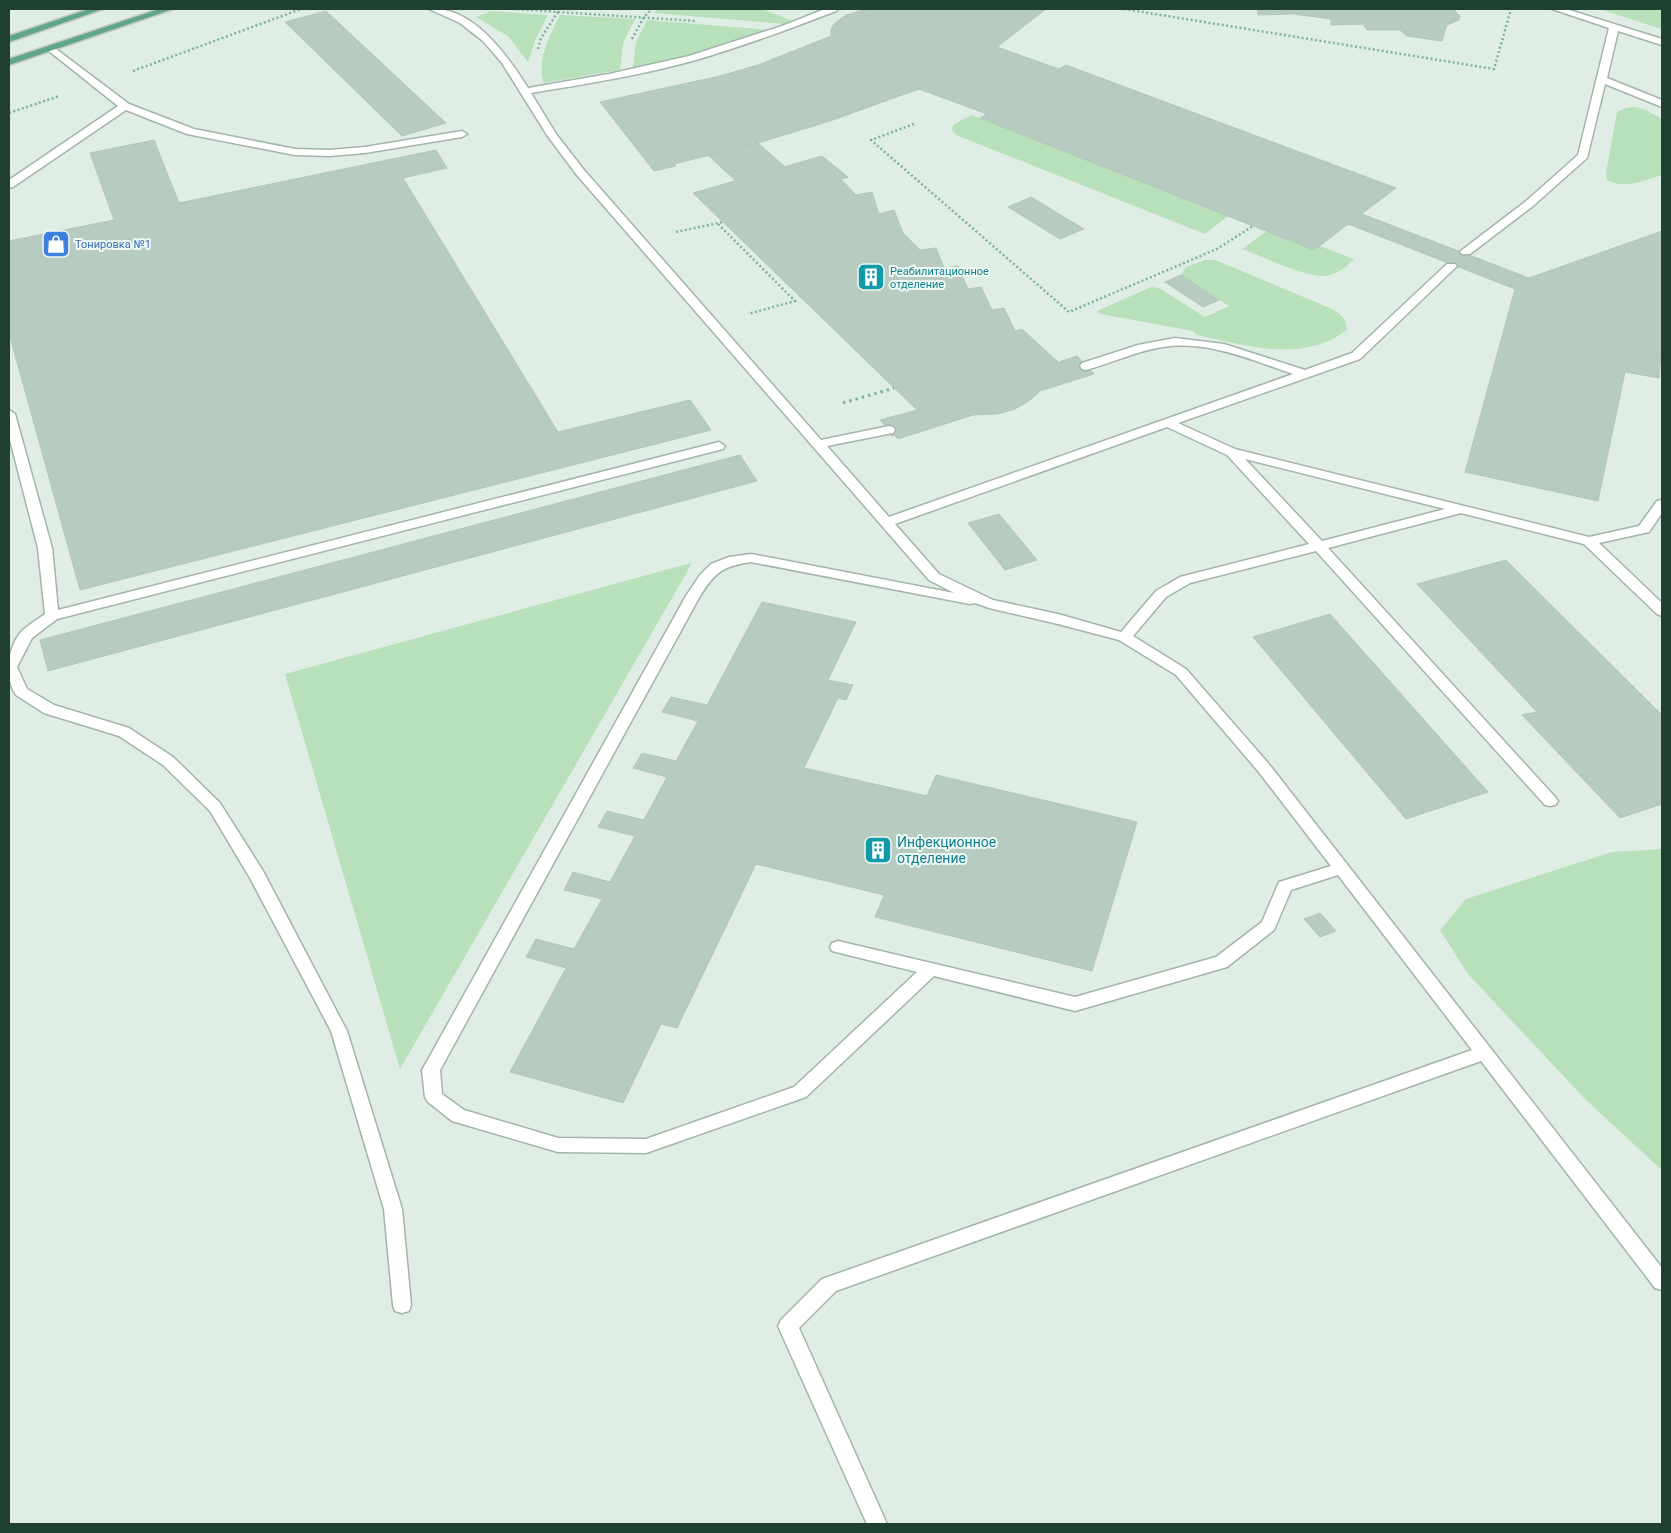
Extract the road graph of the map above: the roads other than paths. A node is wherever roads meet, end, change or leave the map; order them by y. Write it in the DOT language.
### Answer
graph roads {
  1 [pos="98,9"];
  2 [pos="168,9"];
  3 [pos="434,9"];
  4 [pos="833,9"];
  5 [pos="1557,9"];
  6 [pos="1614,27"];
  7 [pos="9,39"];
  8 [pos="1662,42"];
  9 [pos="52,49"];
  10 [pos="9,62"];
  11 [pos="1601,79"];
  12 [pos="526,91"];
  13 [pos="1662,104"];
  14 [pos="125,106"];
  15 [pos="462,134"];
  16 [pos="9,185"];
  17 [pos="1466,252"];
  18 [pos="1451,266"];
  19 [pos="1086,366"];
  20 [pos="1304,374"];
  21 [pos="9,414"];
  22 [pos="1168,423"];
  23 [pos="889,430"];
  24 [pos="819,444"];
  25 [pos="719,446"];
  26 [pos="1231,452"];
  27 [pos="1662,504"];
  28 [pos="1460,509"];
  29 [pos="887,522"];
  30 [pos="1589,541"];
  31 [pos="1320,546"];
  32 [pos="989,604"];
  33 [pos="1662,611"];
  34 [pos="52,616"];
  35 [pos="1124,637"];
  36 [pos="9,667"];
  37 [pos="1550,801"];
  38 [pos="1342,868"];
  39 [pos="838,948"];
  40 [pos="930,969"];
  41 [pos="1485,1052"];
  42 [pos="1662,1282"];
  43 [pos="402,1305"];
  44 [pos="876,1524"];
  1 -- 7 [label="main road"];
  2 -- 9 [label="main road"];
  3 -- 12 [label="lane"];
  4 -- 12 [label="lane"];
  5 -- 6 [label="lane"];
  6 -- 8 [label="lane"];
  6 -- 11 [label="lane"];
  9 -- 10 [label="main road"];
  9 -- 14 [label="lane"];
  11 -- 13 [label="lane"];
  11 -- 17 [label="lane"];
  12 -- 24 [label="lane"];
  14 -- 15 [label="lane"];
  14 -- 16 [label="lane"];
  18 -- 20 [label="lane"];
  19 -- 20 [label="lane"];
  20 -- 22 [label="lane"];
  21 -- 34 [label="lane"];
  22 -- 26 [label="lane"];
  22 -- 29 [label="lane"];
  23 -- 24 [label="lane"];
  24 -- 29 [label="lane"];
  25 -- 34 [label="lane"];
  26 -- 28 [label="lane"];
  26 -- 31 [label="lane"];
  27 -- 30 [label="lane"];
  28 -- 30 [label="lane"];
  28 -- 31 [label="lane"];
  29 -- 32 [label="lane"];
  30 -- 33 [label="lane"];
  31 -- 35 [label="lane"];
  31 -- 37 [label="lane"];
  32 -- 35 [label="lane"];
  32 -- 40 [label="lane"];
  34 -- 36 [label="lane"];
  35 -- 38 [label="lane"];
  36 -- 43 [label="lane"];
  38 -- 40 [label="lane"];
  38 -- 41 [label="lane"];
  39 -- 40 [label="lane"];
  41 -- 42 [label="lane"];
  41 -- 44 [label="lane"];
}
